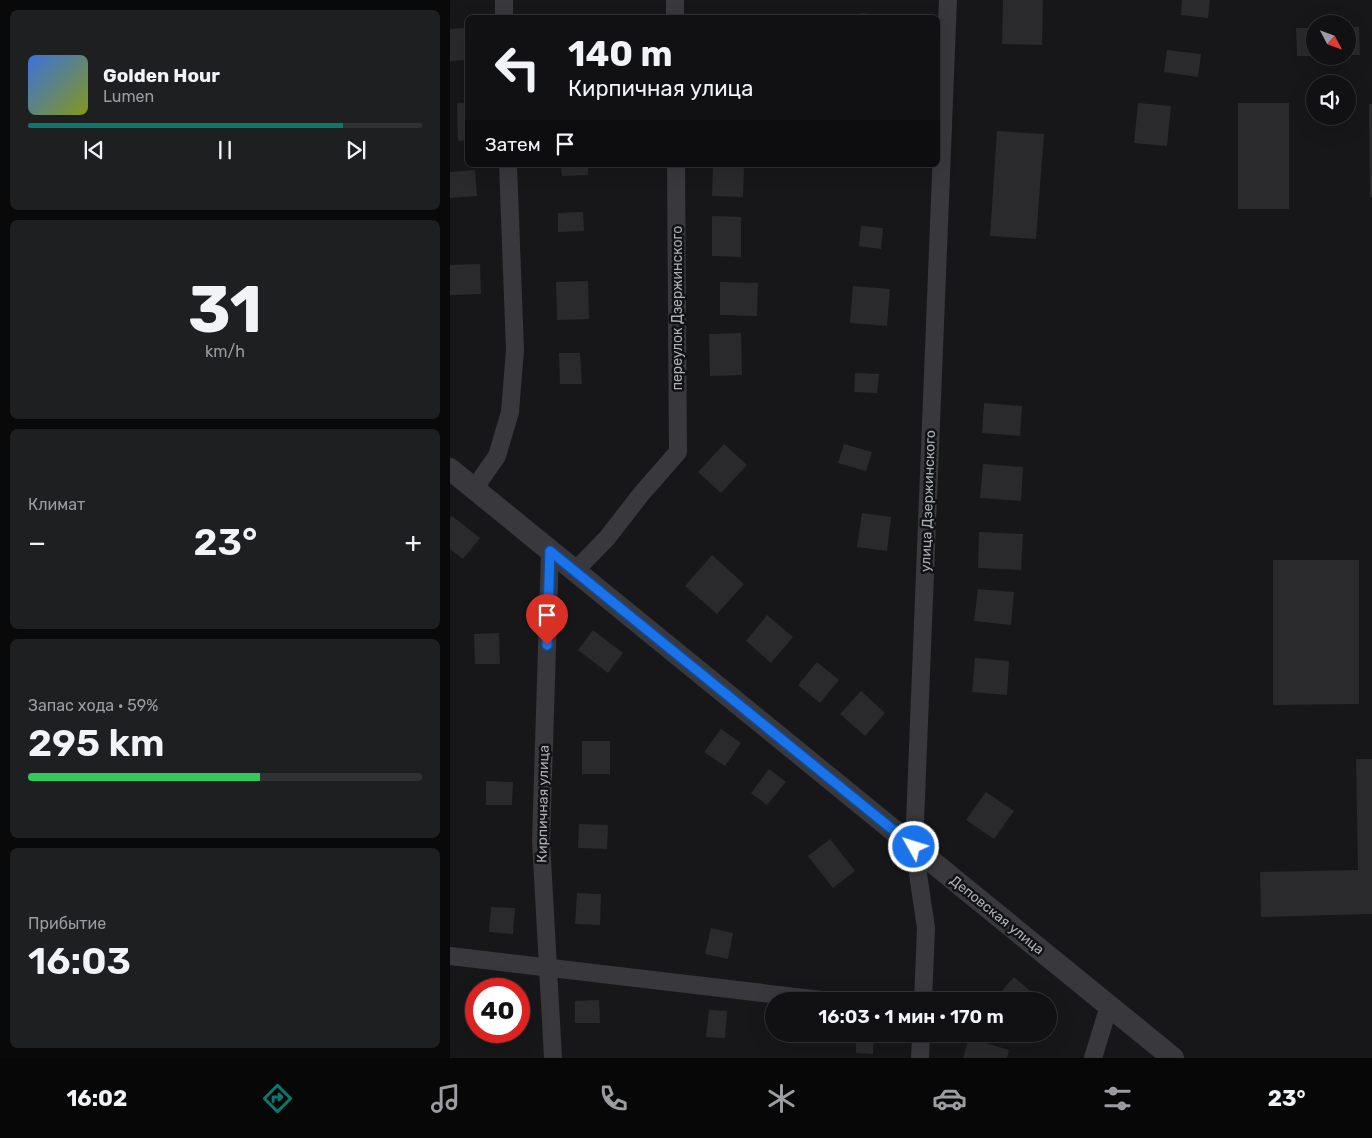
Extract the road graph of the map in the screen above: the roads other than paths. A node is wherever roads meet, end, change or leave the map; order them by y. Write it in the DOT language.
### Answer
graph roads {
  1 [pos="504,0"];
  2 [pos="675,0"];
  3 [pos="948,0"];
  4 [pos="504,15"];
  5 [pos="675,15"];
  6 [pos="508,167"];
  7 [pos="676,167"];
  8 [pos="450,469"];
  9 [pos="474,489"];
  10 [pos="550,551"];
  11 [pos="575,571"];
  12 [pos="914,847"];
  13 [pos="450,956"];
  14 [pos="548,968"];
  15 [pos="923,992"];
  16 [pos="765,993"];
  17 [pos="1109,1006"];
  18 [pos="921,1042"];
  19 [pos="553,1058"];
  20 [pos="920,1058"];
  21 [pos="1092,1058"];
  22 [pos="1173,1058"];
  1 -- 4 [label="street"];
  2 -- 5 [label="street"];
  3 -- 12 [label="street, улица Дзержинского"];
  6 -- 9 [label="street"];
  7 -- 11 [label="street, переулок Дзержинского"];
  8 -- 9 [label="street, Деповская улица"];
  9 -- 10 [label="street, Деповская улица"];
  10 -- 11 [label="street, Деповская улица"];
  10 -- 14 [label="street, Кирпичная улица"];
  11 -- 12 [label="street, Деповская улица"];
  12 -- 15 [label="street, улица Дзержинского"];
  12 -- 17 [label="street, Деповская улица"];
  13 -- 14 [label="street"];
  14 -- 16 [label="street"];
  14 -- 19 [label="street, Кирпичная улица"];
  17 -- 21 [label="street"];
  17 -- 22 [label="street, Деповская улица"];
  18 -- 20 [label="street"];
}
